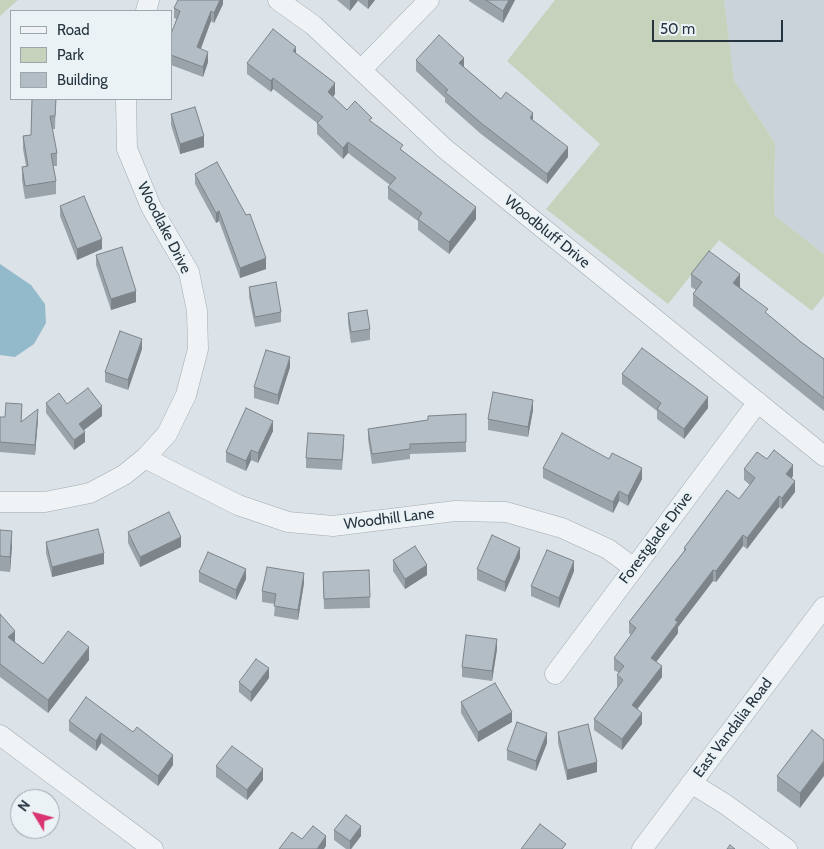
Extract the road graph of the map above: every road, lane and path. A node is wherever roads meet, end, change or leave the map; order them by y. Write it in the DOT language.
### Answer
graph roads {
  1 [pos="278,0"];
  2 [pos="429,0"];
  3 [pos="361,70"];
  4 [pos="126,100"];
  5 [pos="758,402"];
  6 [pos="824,456"];
  7 [pos="145,458"];
  8 [pos="0,502"];
  9 [pos="634,568"];
  10 [pos="824,607"];
  11 [pos="555,674"];
  12 [pos="0,735"];
  13 [pos="691,783"];
  14 [pos="153,849"];
  15 [pos="642,849"];
  16 [pos="787,849"];
  1 -- 3 [label="street, Woodbluff Drive"];
  2 -- 3 [label="street"];
  3 -- 5 [label="street, Woodbluff Drive"];
  4 -- 7 [label="street, Woodlake Drive"];
  5 -- 6 [label="street, Woodbluff Drive"];
  5 -- 9 [label="street, Forestglade Drive"];
  7 -- 8 [label="street, Woodlake Drive"];
  7 -- 9 [label="street, Woodhill Lane"];
  9 -- 11 [label="street, Forestglade Drive"];
  10 -- 13 [label="street, East Vandalia Road"];
  12 -- 14 [label="street"];
  13 -- 15 [label="street, East Vandalia Road"];
  13 -- 16 [label="street"];
}
